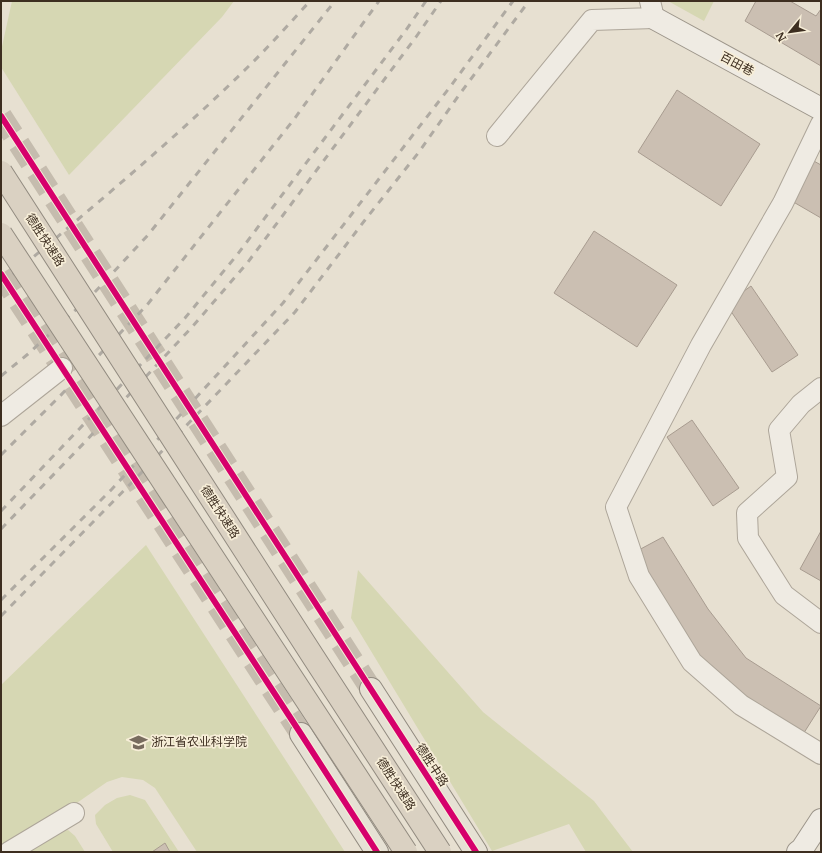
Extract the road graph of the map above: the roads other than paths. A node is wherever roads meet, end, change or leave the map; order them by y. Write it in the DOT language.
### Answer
graph roads {
  1 [pos="652,10"];
  2 [pos="821,109"];
  3 [pos="821,124"];
  4 [pos="497,136"];
  5 [pos="1,172"];
  6 [pos="1,234"];
  7 [pos="62,368"];
  8 [pos="821,388"];
  9 [pos="1,416"];
  10 [pos="821,623"];
  11 [pos="371,689"];
  12 [pos="301,734"];
  13 [pos="821,754"];
  14 [pos="74,813"];
  15 [pos="821,820"];
  16 [pos="9,852"];
  17 [pos="377,852"];
  18 [pos="406,852"];
  19 [pos="440,852"];
  20 [pos="476,852"];
  21 [pos="798,852"];
  1 -- 2 [label="street, 百田巷"];
  1 -- 4 [label="street"];
  3 -- 13 [label="street"];
  5 -- 19 [label="highway, 德胜快速路, bridge"];
  6 -- 18 [label="highway, bridge"];
  7 -- 9 [label="street"];
  8 -- 10 [label="street"];
  11 -- 20 [label="main road, 德胜中路"];
  12 -- 17 [label="main road"];
  14 -- 16 [label="street"];
  15 -- 21 [label="street"];
}
